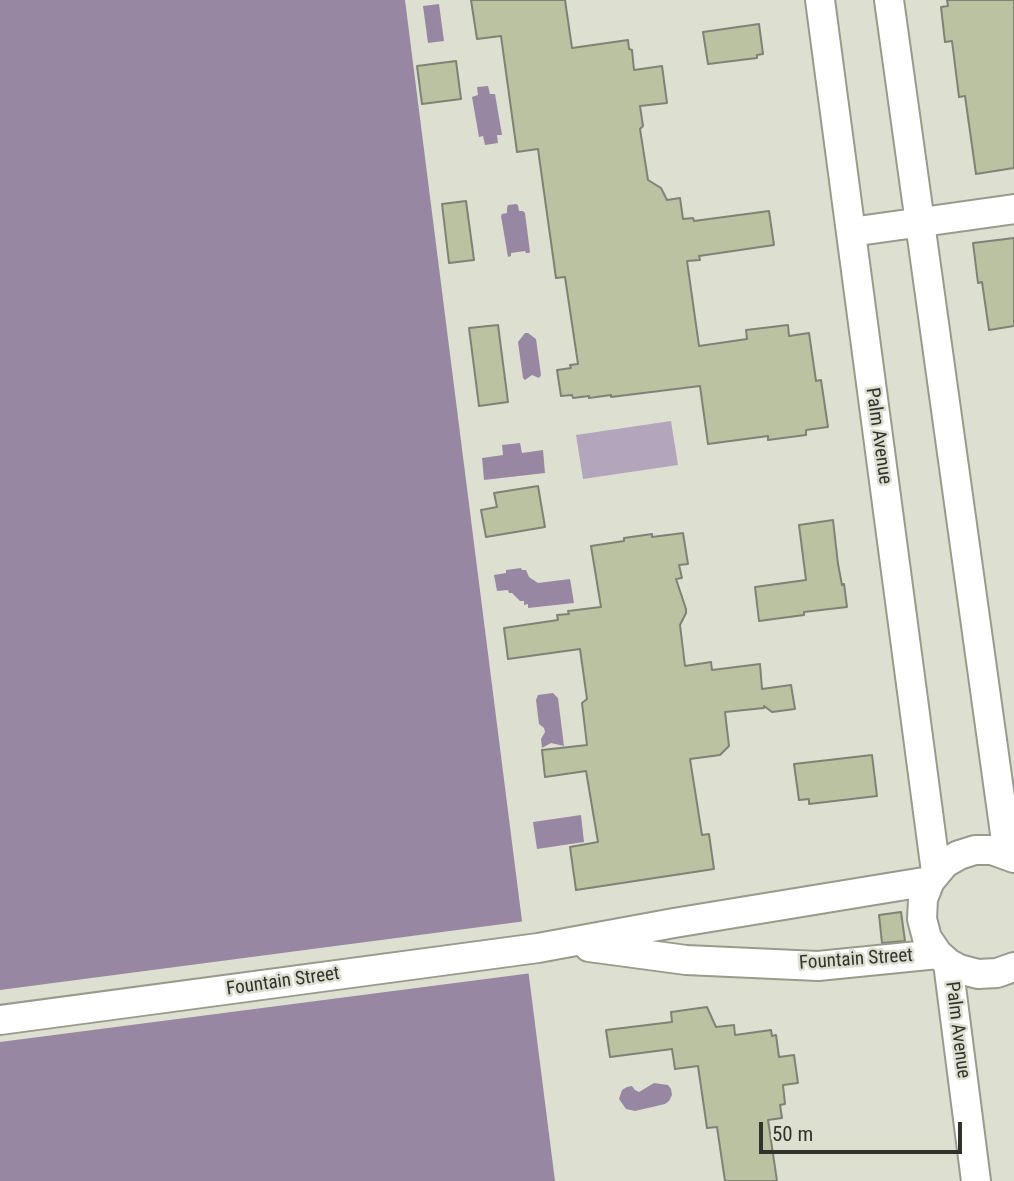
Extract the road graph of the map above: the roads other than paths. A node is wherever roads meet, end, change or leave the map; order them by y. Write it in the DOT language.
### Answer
graph roads {
  1 [pos="820,0"];
  2 [pos="889,0"];
  3 [pos="1014,209"];
  4 [pos="920,223"];
  5 [pos="851,232"];
  6 [pos="1011,856"];
  7 [pos="933,876"];
  8 [pos="552,946"];
  9 [pos="943,959"];
  10 [pos="1014,967"];
  11 [pos="0,1020"];
  12 [pos="976,1181"];
  1 -- 5 [label="street, Palm Avenue"];
  2 -- 4 [label="street"];
  3 -- 4 [label="street"];
  4 -- 5 [label="street"];
  4 -- 6 [label="street"];
  5 -- 7 [label="street, Palm Avenue"];
  6 -- 7 [label="street"];
  7 -- 8 [label="street, Fountain Street"];
  7 -- 9 [label="street, Palm Avenue"];
  8 -- 9 [label="street, Fountain Street"];
  8 -- 11 [label="street, Fountain Street"];
  9 -- 10 [label="street"];
  9 -- 12 [label="street, Palm Avenue"];
}
